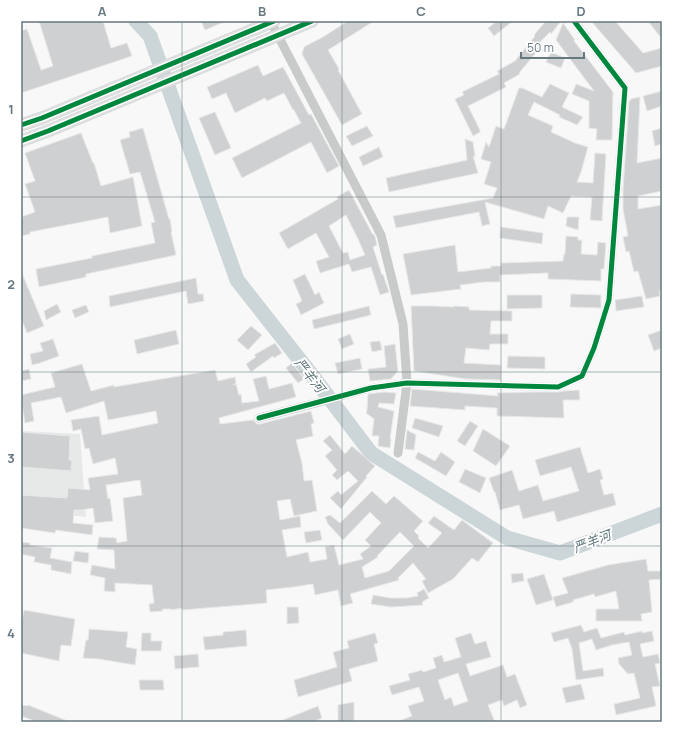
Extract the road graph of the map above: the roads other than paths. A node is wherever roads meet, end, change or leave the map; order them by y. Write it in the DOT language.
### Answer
graph roads {
  1 [pos="312,21"];
  2 [pos="574,21"];
  3 [pos="273,22"];
  4 [pos="278,35"];
  5 [pos="21,125"];
  6 [pos="21,141"];
  7 [pos="407,383"];
  8 [pos="335,398"];
  9 [pos="259,418"];
  10 [pos="398,453"];
  1 -- 4 [label="main road"];
  2 -- 7 [label="street"];
  3 -- 4 [label="street"];
  3 -- 5 [label="main road"];
  4 -- 6 [label="main road"];
  4 -- 7 [label="street"];
  7 -- 8 [label="street"];
  7 -- 10 [label="street"];
  8 -- 9 [label="street"];
}
